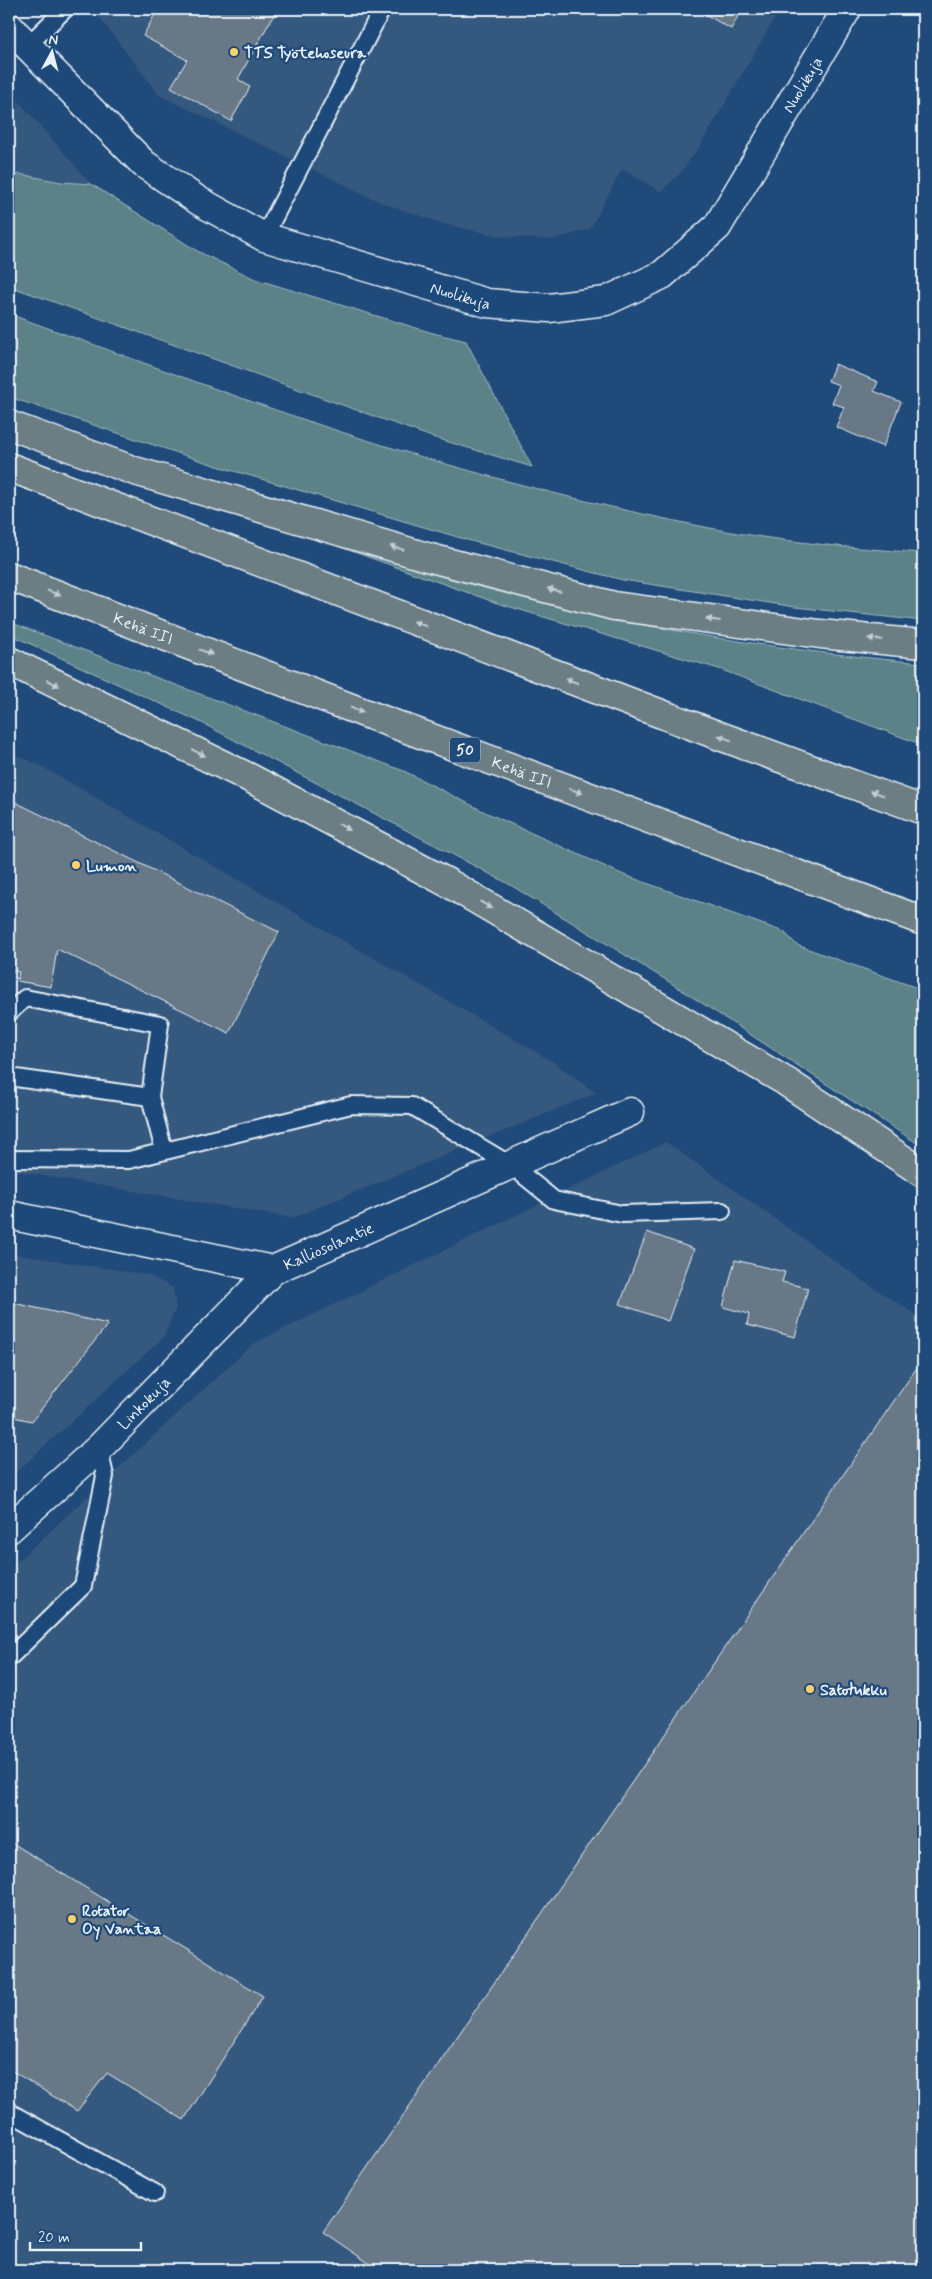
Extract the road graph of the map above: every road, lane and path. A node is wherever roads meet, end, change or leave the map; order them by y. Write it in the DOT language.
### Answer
graph roads {
  1 [pos="65,9"];
  2 [pos="382,9"];
  3 [pos="847,9"];
  4 [pos="18,36"];
  5 [pos="264,237"];
  6 [pos="9,425"];
  7 [pos="9,467"];
  8 [pos="9,576"];
  9 [pos="923,644"];
  10 [pos="9,662"];
  11 [pos="923,810"];
  12 [pos="923,921"];
  13 [pos="9,1013"];
  14 [pos="9,1077"];
  15 [pos="150,1097"];
  16 [pos="630,1112"];
  17 [pos="164,1151"];
  18 [pos="9,1159"];
  19 [pos="512,1166"];
  20 [pos="923,1173"];
  21 [pos="722,1210"];
  22 [pos="9,1215"];
  23 [pos="273,1270"];
  24 [pos="99,1448"];
  25 [pos="9,1529"];
  26 [pos="9,1658"];
  27 [pos="9,2112"];
  28 [pos="155,2193"];
  1 -- 4 [label="lane"];
  2 -- 5 [label="lane"];
  3 -- 5 [label="street, Nuolikuja"];
  4 -- 5 [label="street, Nuolikuja"];
  9 -- 6 [label="highway, one-way"];
  11 -- 7 [label="highway, one-way"];
  8 -- 12 [label="highway, Kehä III / 50, one-way"];
  10 -- 20 [label="highway, one-way"];
  13 -- 15 [label="lane"];
  14 -- 15 [label="lane"];
  15 -- 17 [label="lane"];
  16 -- 19 [label="street, Kalliosolantie"];
  17 -- 18 [label="lane"];
  17 -- 19 [label="lane"];
  19 -- 21 [label="lane"];
  19 -- 23 [label="street, Kalliosolantie"];
  22 -- 23 [label="street, Kalliosolantie"];
  23 -- 24 [label="street, Linkokuja"];
  24 -- 25 [label="street, Linkokuja"];
  24 -- 26 [label="lane"];
  27 -- 28 [label="lane"];
}
